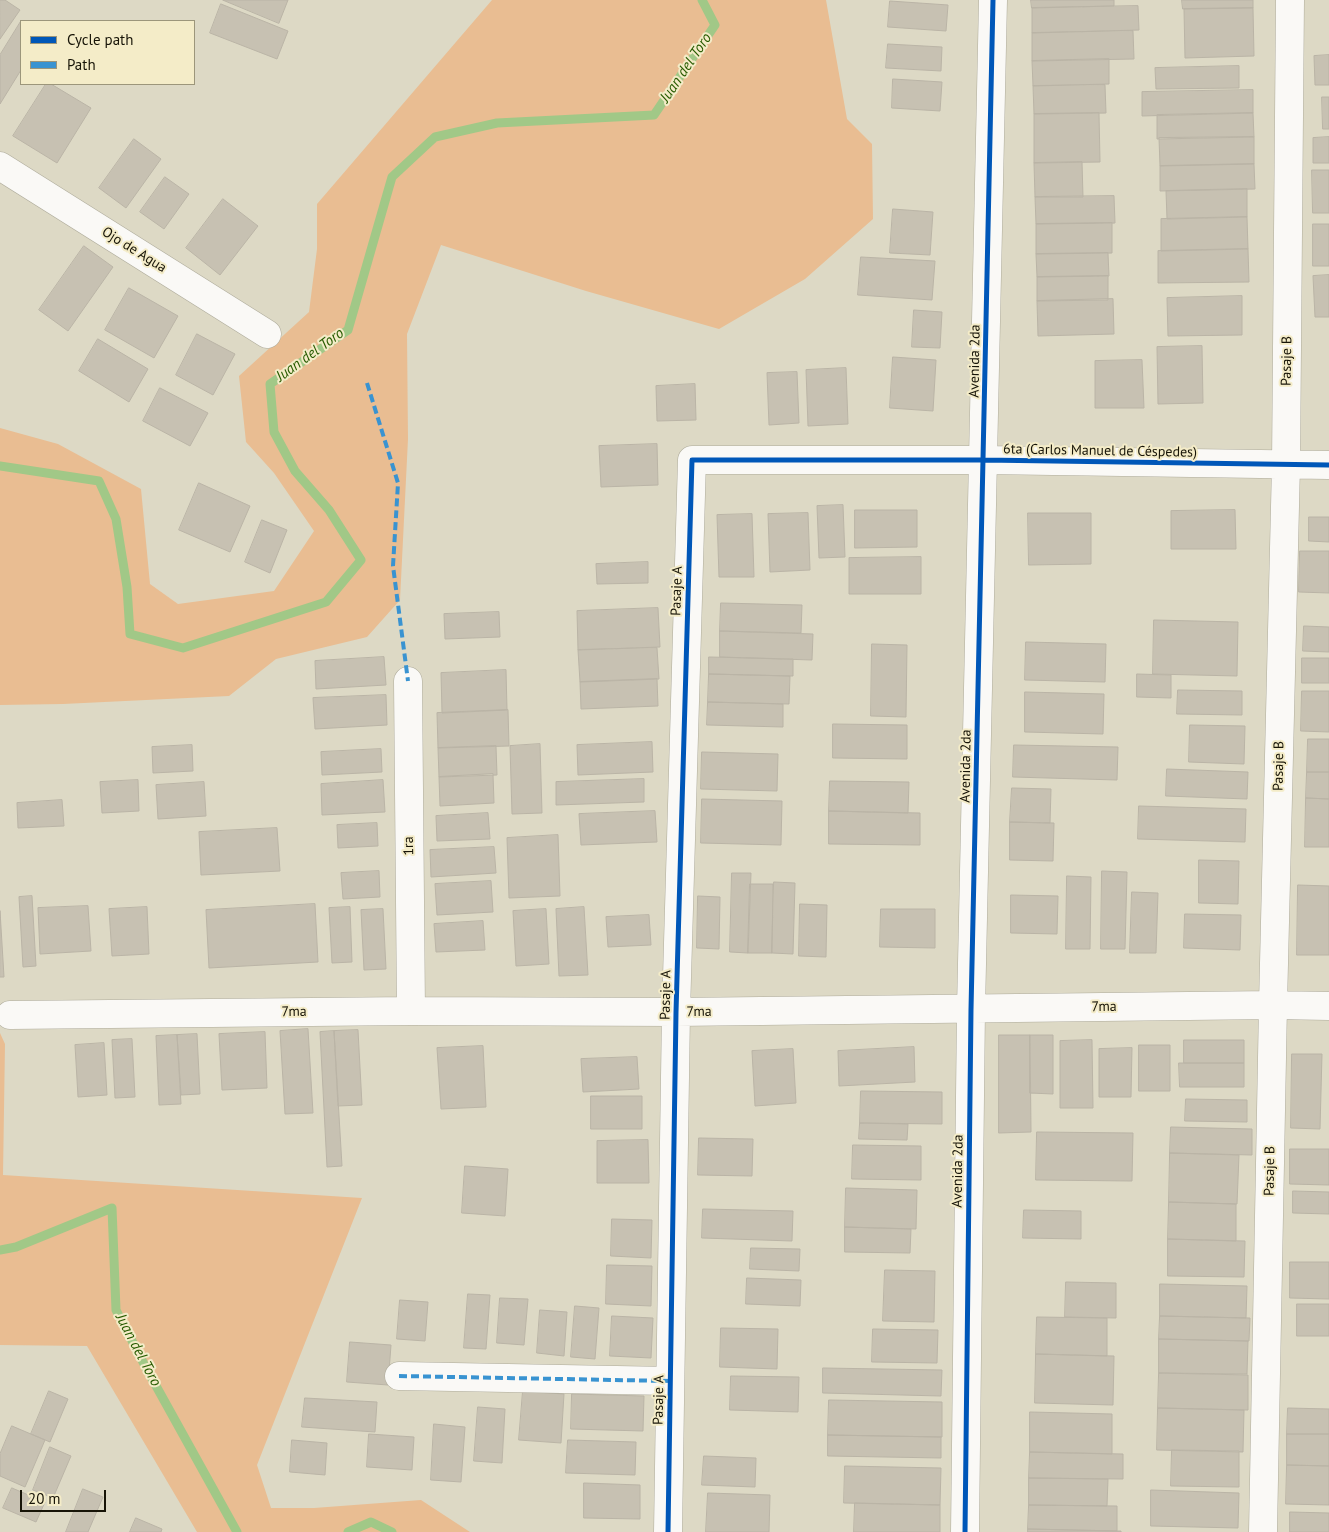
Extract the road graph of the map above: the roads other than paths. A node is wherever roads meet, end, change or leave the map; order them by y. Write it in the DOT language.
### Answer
graph roads {
  1 [pos="993,0"];
  2 [pos="1290,0"];
  3 [pos="0,166"];
  4 [pos="267,334"];
  5 [pos="692,460"];
  6 [pos="984,460"];
  7 [pos="1286,465"];
  8 [pos="1329,465"];
  9 [pos="408,681"];
  10 [pos="1273,1005"];
  11 [pos="1329,1006"];
  12 [pos="971,1008"];
  13 [pos="410,1011"];
  14 [pos="676,1012"];
  15 [pos="10,1015"];
  16 [pos="398,1376"];
  17 [pos="670,1381"];
  18 [pos="668,1532"];
  19 [pos="965,1532"];
  20 [pos="1264,1532"];
  1 -- 6 [label="street, Avenida 2da"];
  2 -- 7 [label="street, Pasaje B"];
  3 -- 4 [label="street, Ojo de Agua"];
  5 -- 6 [label="street, 6ta (Carlos Manuel de Céspedes)"];
  5 -- 14 [label="street, Pasaje A"];
  6 -- 7 [label="street, 6ta (Carlos Manuel de Céspedes)"];
  6 -- 12 [label="street, Avenida 2da"];
  7 -- 8 [label="street, 6ta (Carlos Manuel de Céspedes)"];
  7 -- 10 [label="street, Pasaje B"];
  9 -- 13 [label="street, 1ra"];
  10 -- 11 [label="street, 7ma"];
  10 -- 12 [label="street, 7ma"];
  10 -- 20 [label="street, Pasaje B"];
  12 -- 14 [label="street, 7ma"];
  12 -- 19 [label="street, Avenida 2da"];
  13 -- 14 [label="street, 7ma"];
  13 -- 15 [label="street, 7ma"];
  14 -- 17 [label="street, Pasaje A"];
  16 -- 17 [label="street"];
  17 -- 18 [label="street, Pasaje A"];
}
